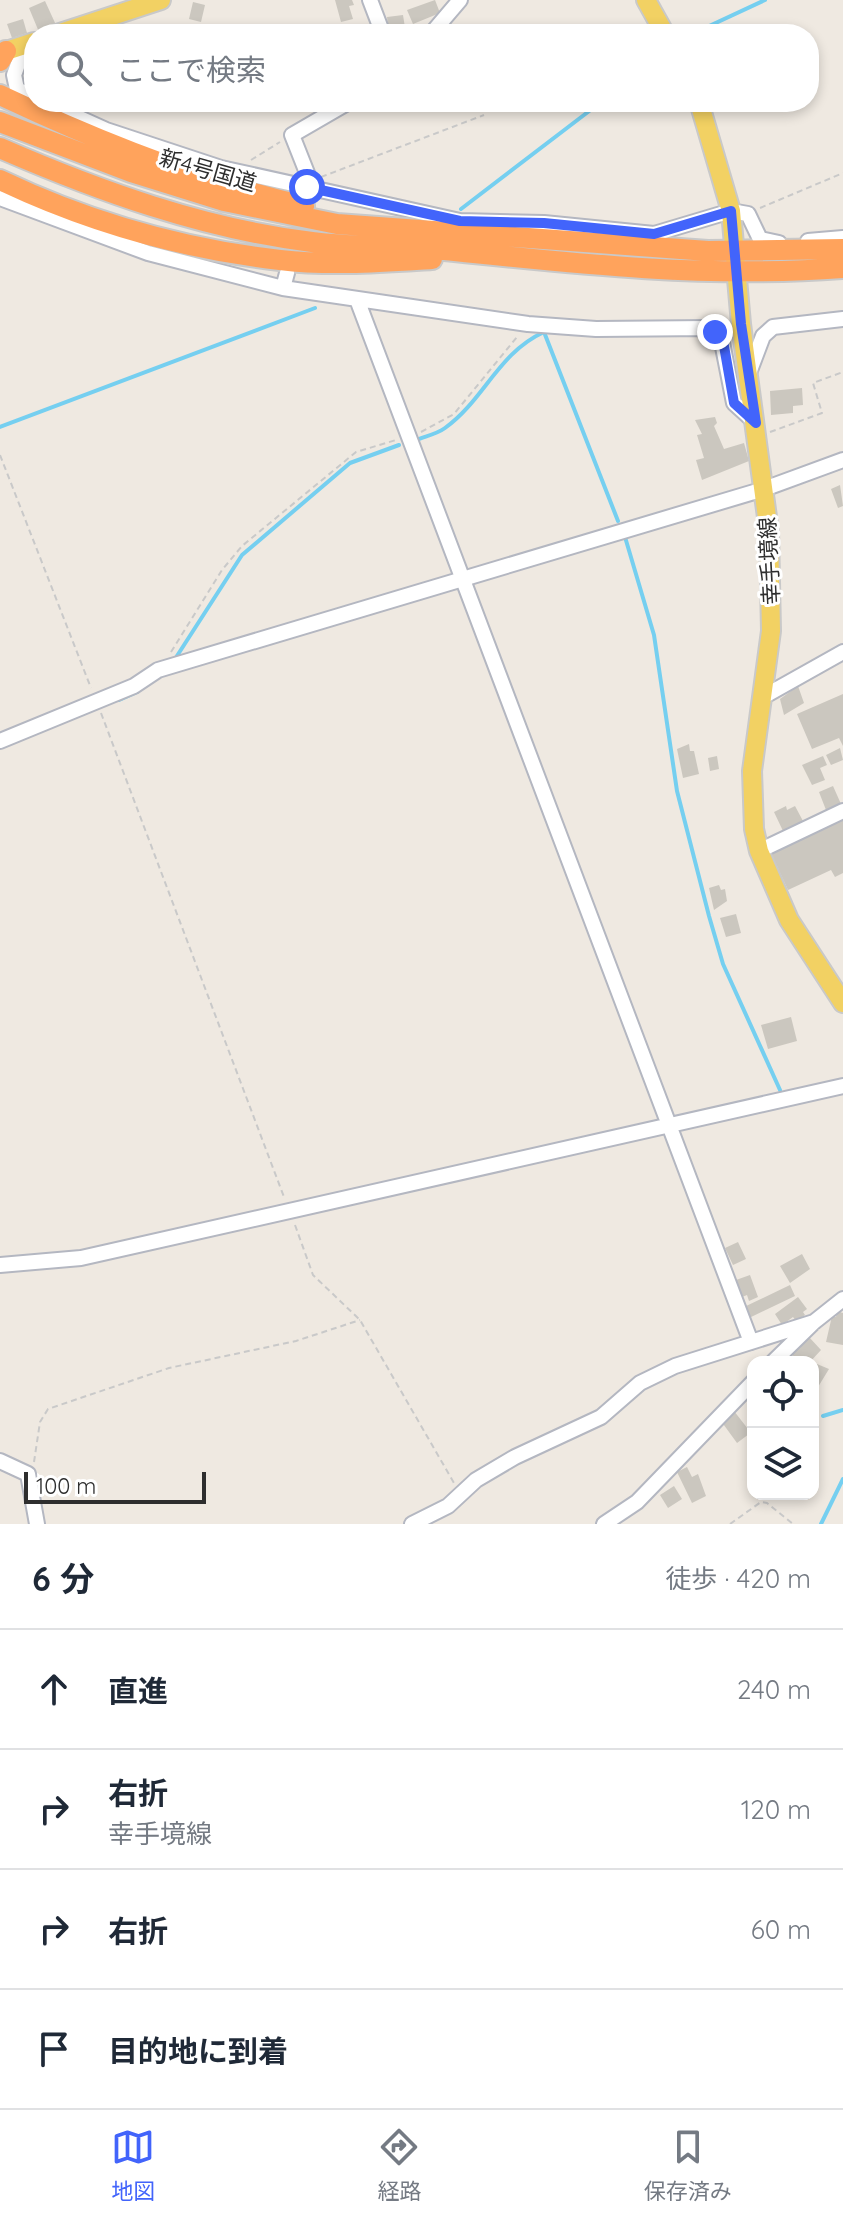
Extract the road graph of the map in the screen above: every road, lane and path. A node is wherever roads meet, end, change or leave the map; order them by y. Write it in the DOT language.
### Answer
graph roads {
  1 [pos="161,0"];
  2 [pos="370,0"];
  3 [pos="460,0"];
  4 [pos="646,0"];
  5 [pos="88,24"];
  6 [pos="379,24"];
  7 [pos="440,24"];
  8 [pos="659,24"];
  9 [pos="13,50"];
  10 [pos="24,92"];
  11 [pos="4,94"];
  12 [pos="24,104"];
  13 [pos="39,112"];
  14 [pos="66,112"];
  15 [pos="332,112"];
  16 [pos="703,112"];
  17 [pos="484,115"];
  18 [pos="2,123"];
  19 [pos="292,135"];
  20 [pos="0,148"];
  21 [pos="233,171"];
  22 [pos="843,173"];
  23 [pos="306,192"];
  24 [pos="1,195"];
  25 [pos="740,212"];
  26 [pos="450,234"];
  27 [pos="843,238"];
  28 [pos="843,249"];
  29 [pos="500,256"];
  30 [pos="735,262"];
  31 [pos="843,268"];
  32 [pos="358,302"];
  33 [pos="843,319"];
  34 [pos="528,324"];
  35 [pos="843,372"];
  36 [pos="748,377"];
  37 [pos="757,429"];
  38 [pos="408,438"];
  39 [pos="0,455"];
  40 [pos="843,460"];
  41 [pos="764,489"];
  42 [pos="462,580"];
  43 [pos="843,652"];
  44 [pos="158,670"];
  45 [pos="763,697"];
  46 [pos="97,703"];
  47 [pos="0,741"];
  48 [pos="843,811"];
  49 [pos="759,851"];
  50 [pos="843,1003"];
  51 [pos="843,1086"];
  52 [pos="669,1125"];
  53 [pos="290,1212"];
  54 [pos="0,1265"];
  55 [pos="843,1299"];
  56 [pos="360,1320"];
  57 [pos="814,1322"];
  58 [pos="751,1342"];
  59 [pos="779,1356"];
  60 [pos="747,1388"];
  61 [pos="0,1461"];
  62 [pos="28,1474"];
  63 [pos="460,1494"];
  64 [pos="37,1524"];
  65 [pos="412,1524"];
  66 [pos="604,1524"];
  67 [pos="730,1524"];
  68 [pos="793,1524"];
  1 -- 5 [label="main road"];
  2 -- 6 [label="street"];
  3 -- 7 [label="street"];
  4 -- 8 [label="main road"];
  9 -- 10 [label="street"];
  11 -- 12 [label="highway"];
  13 -- 26 [label="highway"];
  14 -- 21 [label="street"];
  15 -- 19 [label="street"];
  16 -- 25 [label="main road, 幸手境線"];
  17 -- 23 [label="path"];
  18 -- 26 [label="highway, 新4号国道"];
  19 -- 21 [label="path"];
  19 -- 23 [label="street"];
  20 -- 29 [label="highway, 新4号国道"];
  21 -- 23 [label="street"];
  22 -- 25 [label="path"];
  23 -- 25 [label="street"];
  24 -- 29 [label="highway"];
  24 -- 32 [label="street"];
  25 -- 27 [label="street"];
  25 -- 30 [label="main road, 幸手境線"];
  26 -- 30 [label="highway, 新4号国道"];
  28 -- 30 [label="highway, 新4号国道"];
  29 -- 30 [label="highway, 新4号国道"];
  30 -- 31 [label="highway, 新4号国道"];
  30 -- 36 [label="main road, 幸手境線"];
  32 -- 34 [label="street"];
  32 -- 38 [label="street"];
  33 -- 36 [label="street"];
  34 -- 37 [label="street"];
  34 -- 38 [label="path"];
  35 -- 37 [label="path"];
  36 -- 37 [label="main road, 幸手境線"];
  37 -- 41 [label="main road, 幸手境線"];
  38 -- 42 [label="street"];
  38 -- 44 [label="path"];
  39 -- 46 [label="path"];
  40 -- 41 [label="street"];
  41 -- 42 [label="street"];
  41 -- 45 [label="main road, 幸手境線"];
  42 -- 44 [label="street"];
  42 -- 52 [label="street"];
  43 -- 45 [label="street"];
  44 -- 46 [label="street"];
  45 -- 49 [label="main road, 幸手境線"];
  46 -- 47 [label="street"];
  46 -- 53 [label="path"];
  48 -- 49 [label="street"];
  49 -- 50 [label="main road, 幸手境線"];
  51 -- 52 [label="street"];
  52 -- 53 [label="street"];
  52 -- 58 [label="street"];
  53 -- 54 [label="street"];
  53 -- 56 [label="path"];
  55 -- 57 [label="street"];
  56 -- 62 [label="path"];
  56 -- 63 [label="path"];
  57 -- 58 [label="street"];
  57 -- 59 [label="street"];
  58 -- 63 [label="street"];
  60 -- 66 [label="street"];
  61 -- 62 [label="street"];
  62 -- 64 [label="street"];
  63 -- 65 [label="street"];
  67 -- 68 [label="path"];
}
